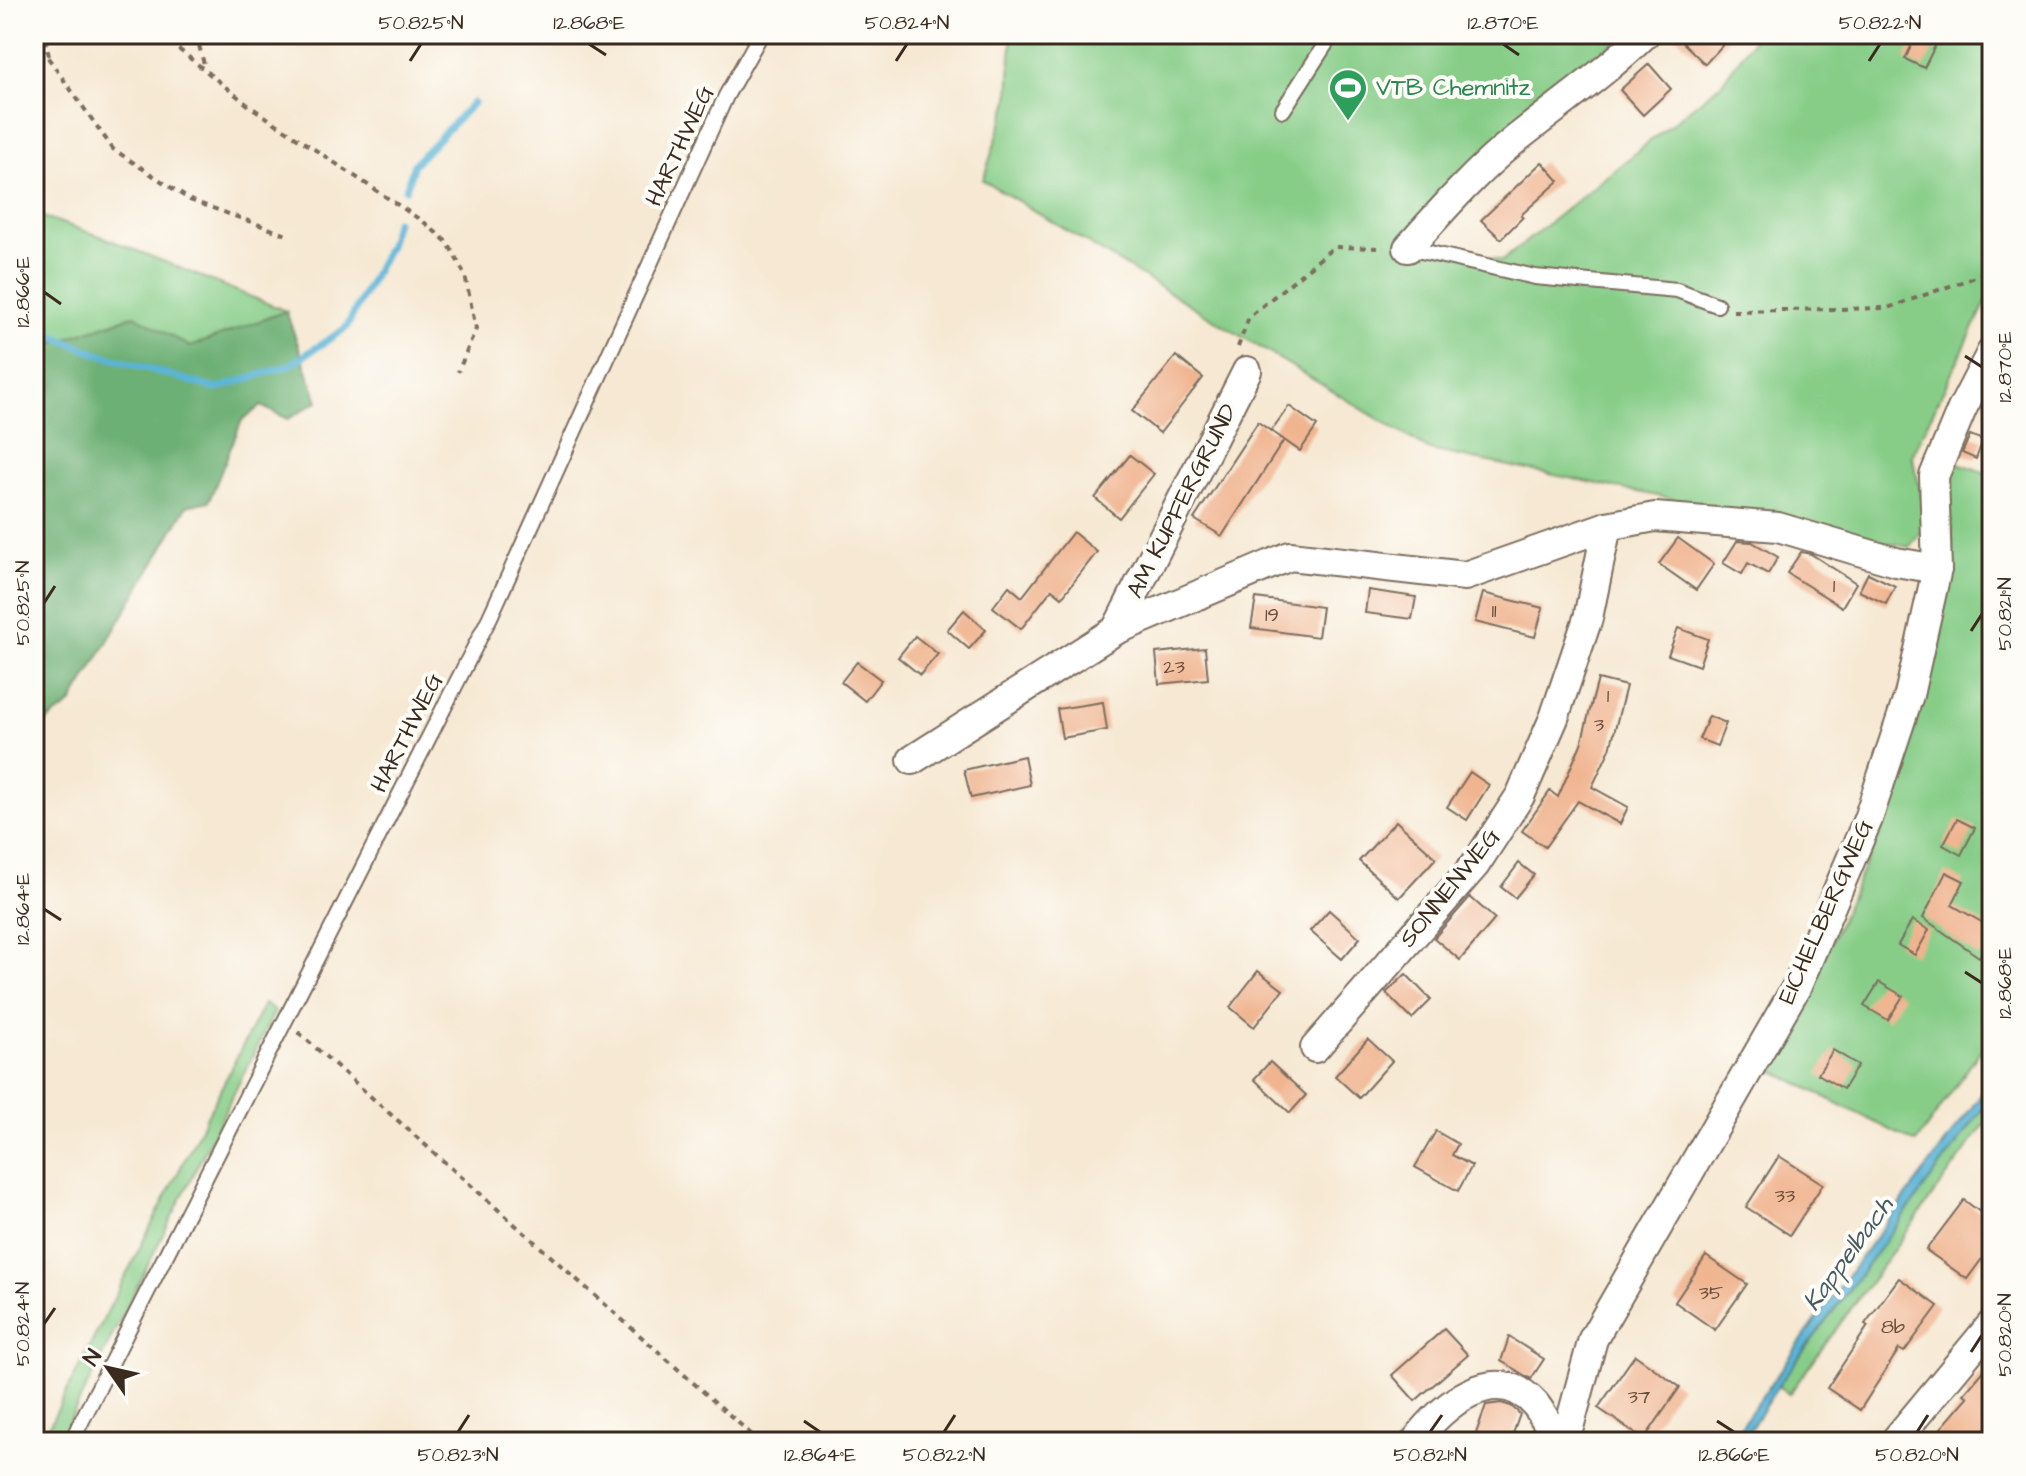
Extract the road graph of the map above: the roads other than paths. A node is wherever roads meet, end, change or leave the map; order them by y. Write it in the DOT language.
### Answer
graph roads {
  1 [pos="761,34"];
  2 [pos="1332,34"];
  3 [pos="1645,34"];
  4 [pos="1283,110"];
  5 [pos="1408,248"];
  6 [pos="1717,305"];
  7 [pos="1992,351"];
  8 [pos="1247,371"];
  9 [pos="1607,526"];
  10 [pos="1937,569"];
  11 [pos="1116,630"];
  12 [pos="912,760"];
  13 [pos="1315,1048"];
  14 [pos="1992,1324"];
  15 [pos="71,1442"];
  16 [pos="1415,1442"];
  17 [pos="1559,1442"];
  18 [pos="1565,1442"];
  19 [pos="1894,1442"];
  1 -- 15 [label="lane, HARTHWEG"];
  2 -- 4 [label="lane"];
  3 -- 5 [label="street"];
  5 -- 6 [label="lane"];
  7 -- 10 [label="street, EICHELBERGWEG"];
  8 -- 11 [label="street, AM KUPFERGRUND"];
  9 -- 10 [label="street, AM KUPFERGRUND"];
  9 -- 11 [label="street, AM KUPFERGRUND"];
  9 -- 13 [label="street, SONNENWEG"];
  10 -- 18 [label="street, EICHELBERGWEG"];
  11 -- 12 [label="street, AM KUPFERGRUND"];
  14 -- 19 [label="street"];
  16 -- 17 [label="street"];
}
